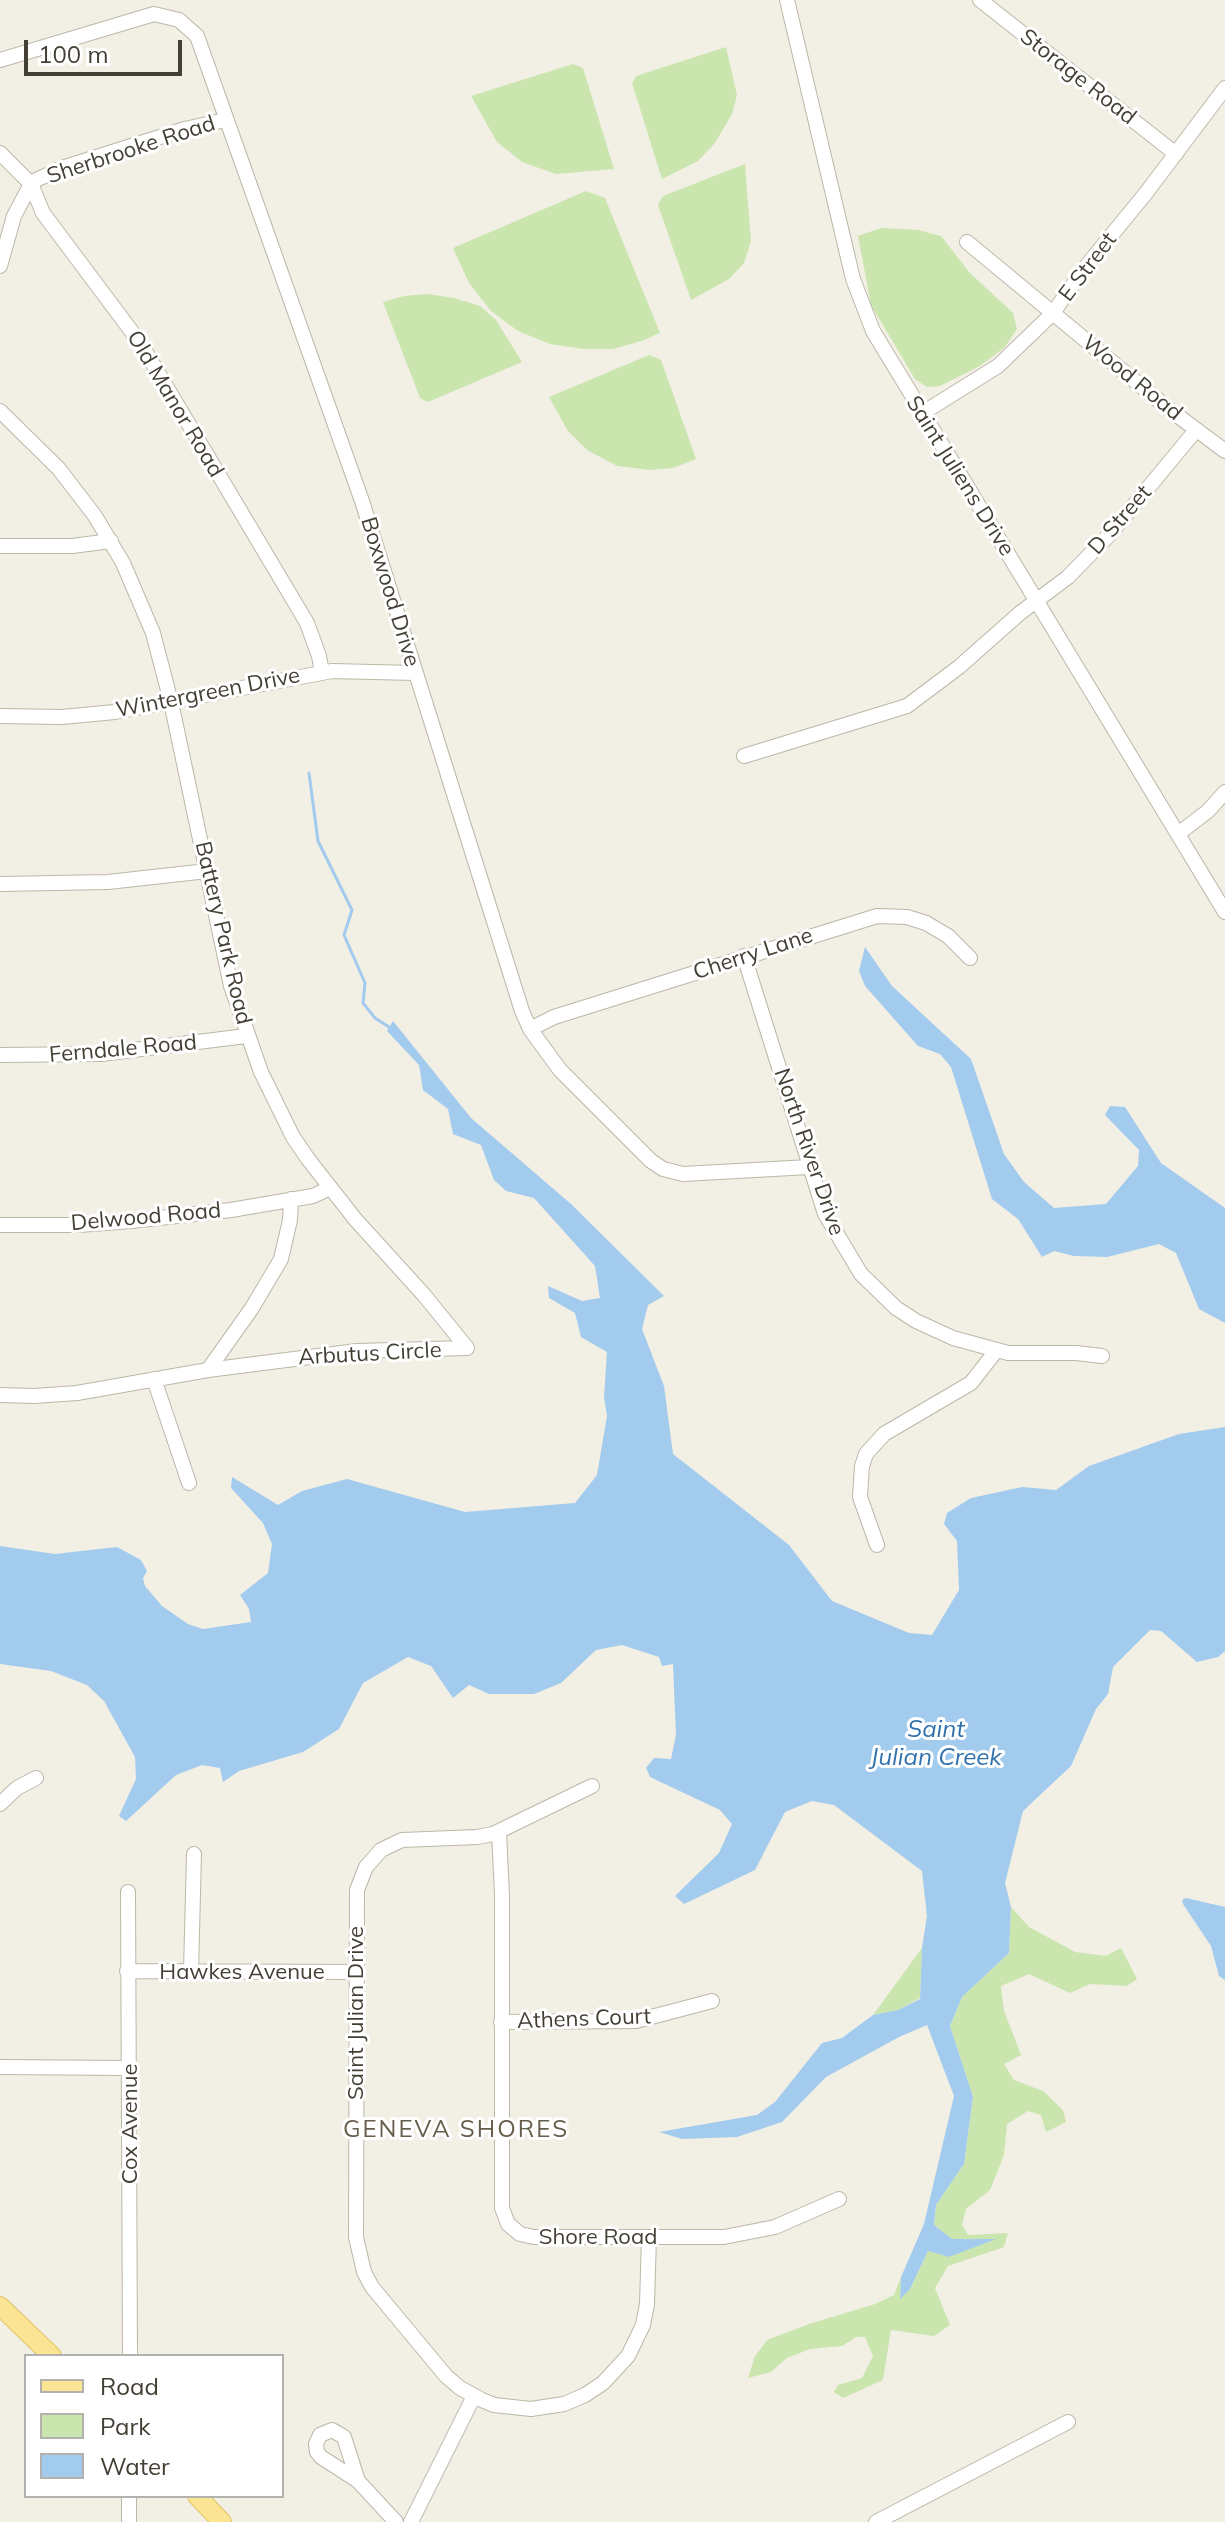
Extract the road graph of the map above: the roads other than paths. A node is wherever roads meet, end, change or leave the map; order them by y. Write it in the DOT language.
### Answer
graph roads {
  1 [pos="787,0"];
  2 [pos="980,0"];
  3 [pos="0,60"];
  4 [pos="1225,88"];
  5 [pos="225,120"];
  6 [pos="0,153"];
  7 [pos="1176,154"];
  8 [pos="31,184"];
  9 [pos="967,242"];
  10 [pos="0,266"];
  11 [pos="1053,313"];
  12 [pos="0,411"];
  13 [pos="921,414"];
  14 [pos="1196,430"];
  15 [pos="1225,451"];
  16 [pos="111,541"];
  17 [pos="0,546"];
  18 [pos="1037,602"];
  19 [pos="322,672"];
  20 [pos="415,673"];
  21 [pos="171,702"];
  22 [pos="0,716"];
  23 [pos="744,756"];
  24 [pos="1225,792"];
  25 [pos="1178,834"];
  26 [pos="207,871"];
  27 [pos="0,884"];
  28 [pos="1225,912"];
  29 [pos="744,956"];
  30 [pos="970,958"];
  31 [pos="530,1029"];
  32 [pos="246,1036"];
  33 [pos="0,1055"];
  34 [pos="809,1167"];
  35 [pos="330,1188"];
  36 [pos="291,1199"];
  37 [pos="0,1225"];
  38 [pos="996,1351"];
  39 [pos="1102,1356"];
  40 [pos="208,1370"];
  41 [pos="154,1379"];
  42 [pos="0,1395"];
  43 [pos="189,1483"];
  44 [pos="877,1545"];
  45 [pos="36,1778"];
  46 [pos="592,1786"];
  47 [pos="0,1804"];
  48 [pos="499,1832"];
  49 [pos="194,1854"];
  50 [pos="128,1892"];
  51 [pos="127,1971"];
  52 [pos="191,1972"];
  53 [pos="356,1972"];
  54 [pos="712,2001"];
  55 [pos="501,2022"];
  56 [pos="0,2067"];
  57 [pos="129,2068"];
  58 [pos="839,2199"];
  59 [pos="649,2237"];
  60 [pos="0,2306"];
  61 [pos="50,2354"];
  62 [pos="130,2354"];
  63 [pos="474,2396"];
  64 [pos="1068,2422"];
  65 [pos="358,2481"];
  66 [pos="129,2498"];
  67 [pos="199,2498"];
  68 [pos="129,2522"];
  69 [pos="222,2522"];
  70 [pos="396,2522"];
  71 [pos="411,2522"];
  72 [pos="876,2522"];
  1 -- 13 [label="street, Saint Juliens Drive"];
  2 -- 7 [label="street, Storage Road"];
  3 -- 5 [label="street, Boxwood Drive"];
  4 -- 7 [label="street, E Street"];
  5 -- 8 [label="street, Sherbrooke Road"];
  5 -- 20 [label="street, Boxwood Drive"];
  6 -- 8 [label="street, Old Manor Road"];
  7 -- 11 [label="street, E Street"];
  8 -- 10 [label="street, Sherbrooke Road"];
  8 -- 19 [label="street, Old Manor Road"];
  9 -- 11 [label="street, Wood Road"];
  11 -- 13 [label="street, E Street"];
  11 -- 14 [label="street, Wood Road"];
  12 -- 16 [label="street, Battery Park Road"];
  13 -- 18 [label="street, Saint Juliens Drive"];
  14 -- 15 [label="street, Wood Road"];
  14 -- 18 [label="street, D Street"];
  16 -- 17 [label="street"];
  16 -- 21 [label="street, Battery Park Road"];
  18 -- 23 [label="street, D Street"];
  18 -- 25 [label="street, Saint Juliens Drive"];
  19 -- 20 [label="street, Wintergreen Drive"];
  19 -- 21 [label="street, Wintergreen Drive"];
  20 -- 31 [label="street, Boxwood Drive"];
  21 -- 22 [label="street, Wintergreen Drive"];
  21 -- 26 [label="street, Battery Park Road"];
  24 -- 25 [label="street"];
  25 -- 28 [label="street, Saint Juliens Drive"];
  26 -- 27 [label="street"];
  26 -- 32 [label="street, Battery Park Road"];
  29 -- 30 [label="street, Cherry Lane"];
  29 -- 31 [label="street, Cherry Lane"];
  29 -- 34 [label="street, North River Drive"];
  31 -- 34 [label="street, Boxwood Drive"];
  32 -- 33 [label="street, Ferndale Road"];
  32 -- 35 [label="street, Battery Park Road"];
  34 -- 38 [label="street, North River Drive"];
  35 -- 36 [label="street"];
  35 -- 40 [label="street, Arbutus Circle"];
  36 -- 37 [label="street, Delwood Road"];
  36 -- 40 [label="street"];
  38 -- 39 [label="street, North River Drive"];
  38 -- 44 [label="street"];
  40 -- 41 [label="street"];
  41 -- 42 [label="street"];
  41 -- 43 [label="street"];
  45 -- 47 [label="street"];
  46 -- 48 [label="street, Saint Julian Drive"];
  48 -- 53 [label="street, Saint Julian Drive"];
  48 -- 55 [label="street, Shore Road"];
  49 -- 52 [label="street"];
  50 -- 51 [label="street, Cox Avenue"];
  51 -- 52 [label="street, Hawkes Avenue"];
  51 -- 57 [label="street, Cox Avenue"];
  52 -- 53 [label="street, Hawkes Avenue"];
  53 -- 63 [label="street, Saint Julian Drive"];
  54 -- 55 [label="street, Athens Court"];
  55 -- 59 [label="street, Shore Road"];
  56 -- 57 [label="street"];
  57 -- 62 [label="street, Cox Avenue"];
  58 -- 59 [label="street, Shore Road"];
  59 -- 63 [label="street, Saint Julian Drive"];
  60 -- 61 [label="main road"];
  63 -- 71 [label="street"];
  64 -- 72 [label="street"];
  65 -- 70 [label="street"];
  66 -- 68 [label="street"];
  67 -- 69 [label="main road"];
}
